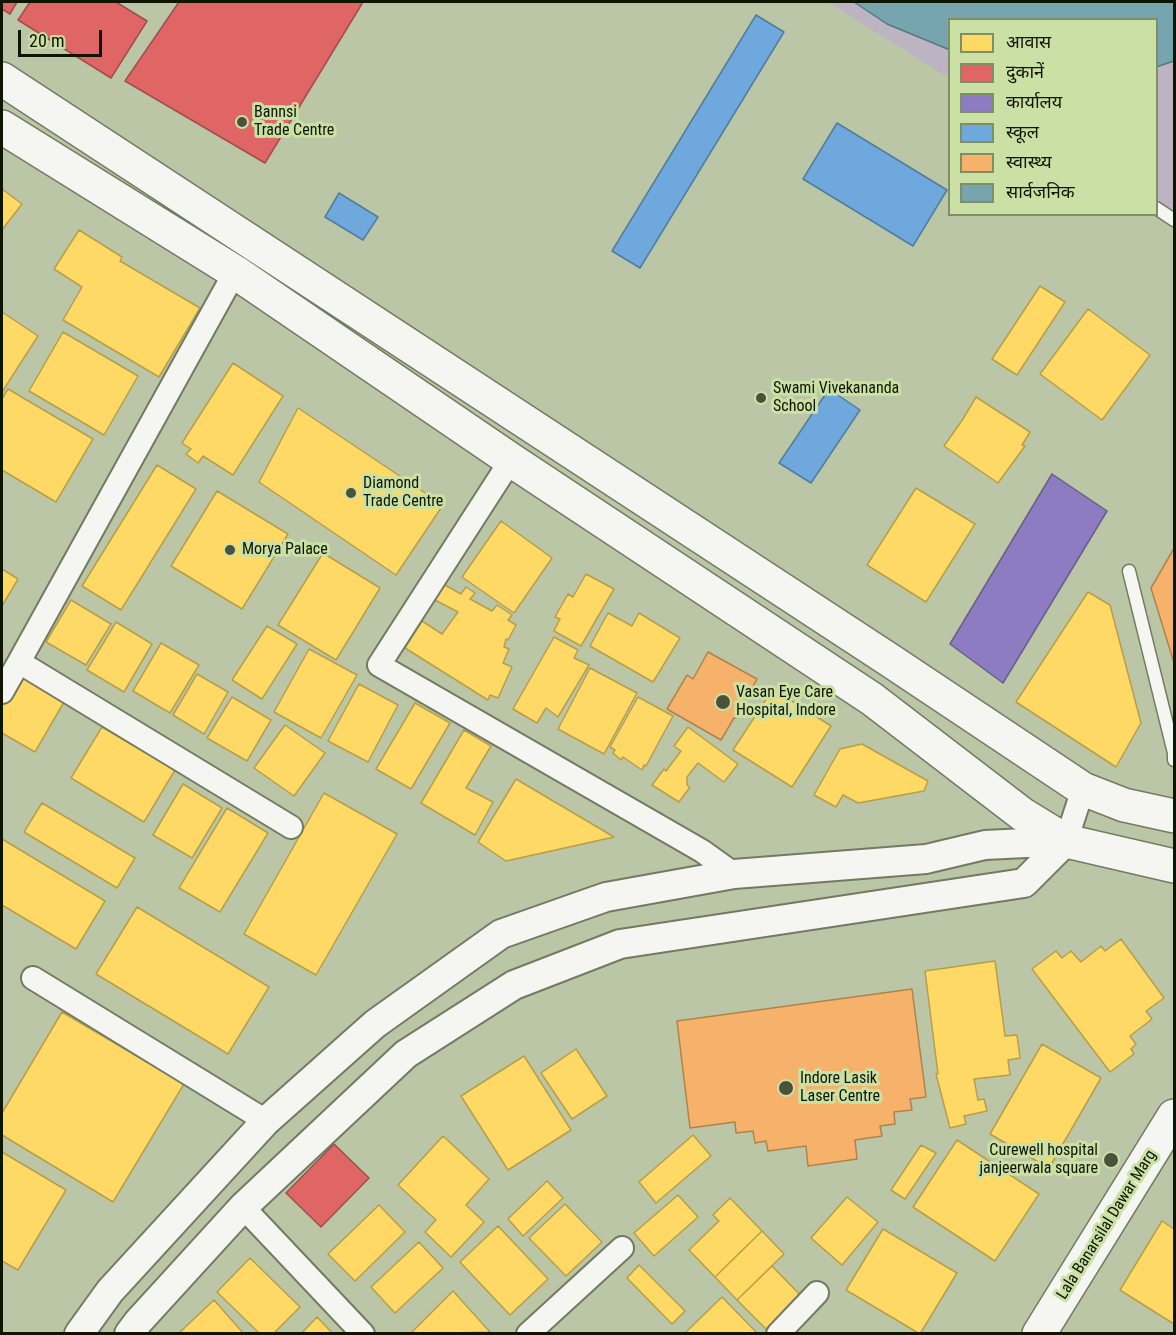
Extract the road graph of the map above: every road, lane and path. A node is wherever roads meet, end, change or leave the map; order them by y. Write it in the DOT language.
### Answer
graph roads {
  1 [pos="2,79"];
  2 [pos="2,127"];
  3 [pos="1158,209"];
  4 [pos="1174,220"];
  5 [pos="235,272"];
  6 [pos="511,460"];
  7 [pos="1129,571"];
  8 [pos="19,662"];
  9 [pos="2,692"];
  10 [pos="1174,760"];
  11 [pos="1083,789"];
  12 [pos="1174,816"];
  13 [pos="291,827"];
  14 [pos="1066,841"];
  15 [pos="1174,866"];
  16 [pos="734,874"];
  17 [pos="33,978"];
  18 [pos="1174,1116"];
  19 [pos="266,1121"];
  20 [pos="243,1207"];
  21 [pos="622,1248"];
  22 [pos="817,1293"];
  23 [pos="79,1334"];
  24 [pos="129,1334"];
  25 [pos="363,1334"];
  26 [pos="528,1334"];
  27 [pos="778,1334"];
  28 [pos="1039,1334"];
  1 -- 11 [label="main road"];
  2 -- 5 [label="main road"];
  3 -- 4 [label="lane"];
  5 -- 6 [label="main road"];
  5 -- 8 [label="street"];
  6 -- 14 [label="main road"];
  6 -- 16 [label="street"];
  7 -- 10 [label="lane"];
  8 -- 9 [label="street"];
  8 -- 13 [label="street"];
  11 -- 12 [label="main road"];
  11 -- 14 [label="street"];
  14 -- 15 [label="main road"];
  14 -- 16 [label="street"];
  14 -- 20 [label="street"];
  16 -- 19 [label="street"];
  17 -- 19 [label="street"];
  18 -- 28 [label="main road, Lala Banarsilal Dawar Marg"];
  19 -- 23 [label="street"];
  20 -- 24 [label="street"];
  20 -- 25 [label="street"];
  21 -- 26 [label="street"];
  22 -- 27 [label="street"];
}
